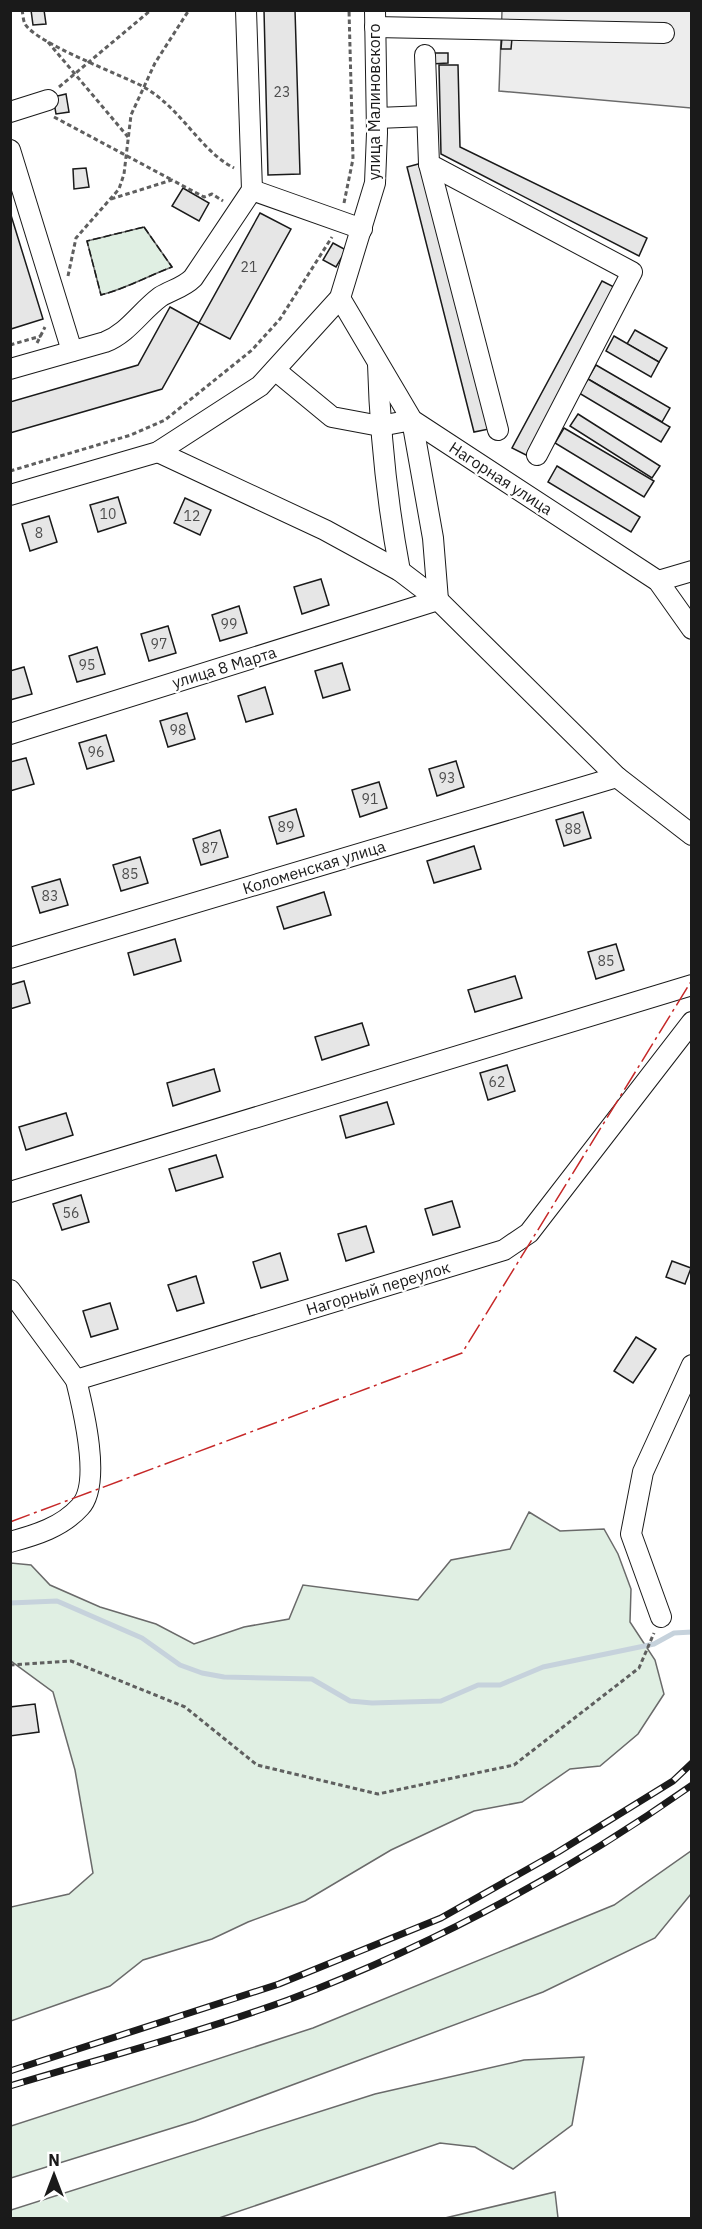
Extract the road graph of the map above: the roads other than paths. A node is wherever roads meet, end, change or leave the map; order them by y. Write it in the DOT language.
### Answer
graph roads {
  1 [pos="246,10"];
  2 [pos="375,19"];
  3 [pos="664,33"];
  4 [pos="425,56"];
  5 [pos="427,116"];
  6 [pos="377,118"];
  7 [pos="10,150"];
  8 [pos="429,164"];
  9 [pos="252,183"];
  10 [pos="362,229"];
  11 [pos="340,298"];
  12 [pos="72,351"];
  13 [pos="378,362"];
  14 [pos="19,366"];
  15 [pos="275,370"];
  16 [pos="412,420"];
  17 [pos="380,426"];
  18 [pos="498,429"];
  19 [pos="158,452"];
  20 [pos="537,455"];
  21 [pos="10,495"];
  22 [pos="400,571"];
  23 [pos="692,572"];
  24 [pos="658,581"];
  25 [pos="438,600"];
  26 [pos="692,629"];
  27 [pos="10,734"];
  28 [pos="617,777"];
  29 [pos="692,835"];
  30 [pos="10,958"];
  31 [pos="692,985"];
  32 [pos="692,1022"];
  33 [pos="10,1192"];
  34 [pos="10,1290"];
  35 [pos="692,1365"];
  36 [pos="76,1380"];
  37 [pos="10,1542"];
  38 [pos="661,1617"];
  1 -- 9 [label="street"];
  2 -- 3 [label="street"];
  2 -- 6 [label="street, улица Малиновского"];
  4 -- 5 [label="street"];
  5 -- 6 [label="street"];
  5 -- 8 [label="street"];
  6 -- 10 [label="street, улица Малиновского"];
  7 -- 12 [label="street"];
  8 -- 18 [label="street"];
  8 -- 20 [label="street"];
  9 -- 10 [label="street"];
  9 -- 12 [label="street"];
  10 -- 11 [label="street, улица Малиновского"];
  11 -- 13 [label="street, Нагорная улица"];
  11 -- 15 [label="street, улица Малиновского"];
  12 -- 14 [label="street"];
  13 -- 16 [label="street, Нагорная улица"];
  13 -- 17 [label="street"];
  15 -- 17 [label="street"];
  15 -- 19 [label="street, улица Малиновского"];
  16 -- 17 [label="street"];
  16 -- 24 [label="street, Нагорная улица"];
  16 -- 25 [label="street"];
  17 -- 22 [label="street"];
  19 -- 21 [label="street, улица Малиновского"];
  19 -- 22 [label="street"];
  22 -- 25 [label="street"];
  23 -- 24 [label="street"];
  24 -- 26 [label="street, Нагорная улица"];
  25 -- 27 [label="street, улица 8 Марта"];
  25 -- 28 [label="street"];
  28 -- 29 [label="street"];
  28 -- 30 [label="street, Коломенская улица"];
  31 -- 33 [label="street"];
  32 -- 36 [label="street, Нагорный переулок"];
  34 -- 36 [label="street"];
  35 -- 38 [label="street"];
  36 -- 37 [label="street"];
}
